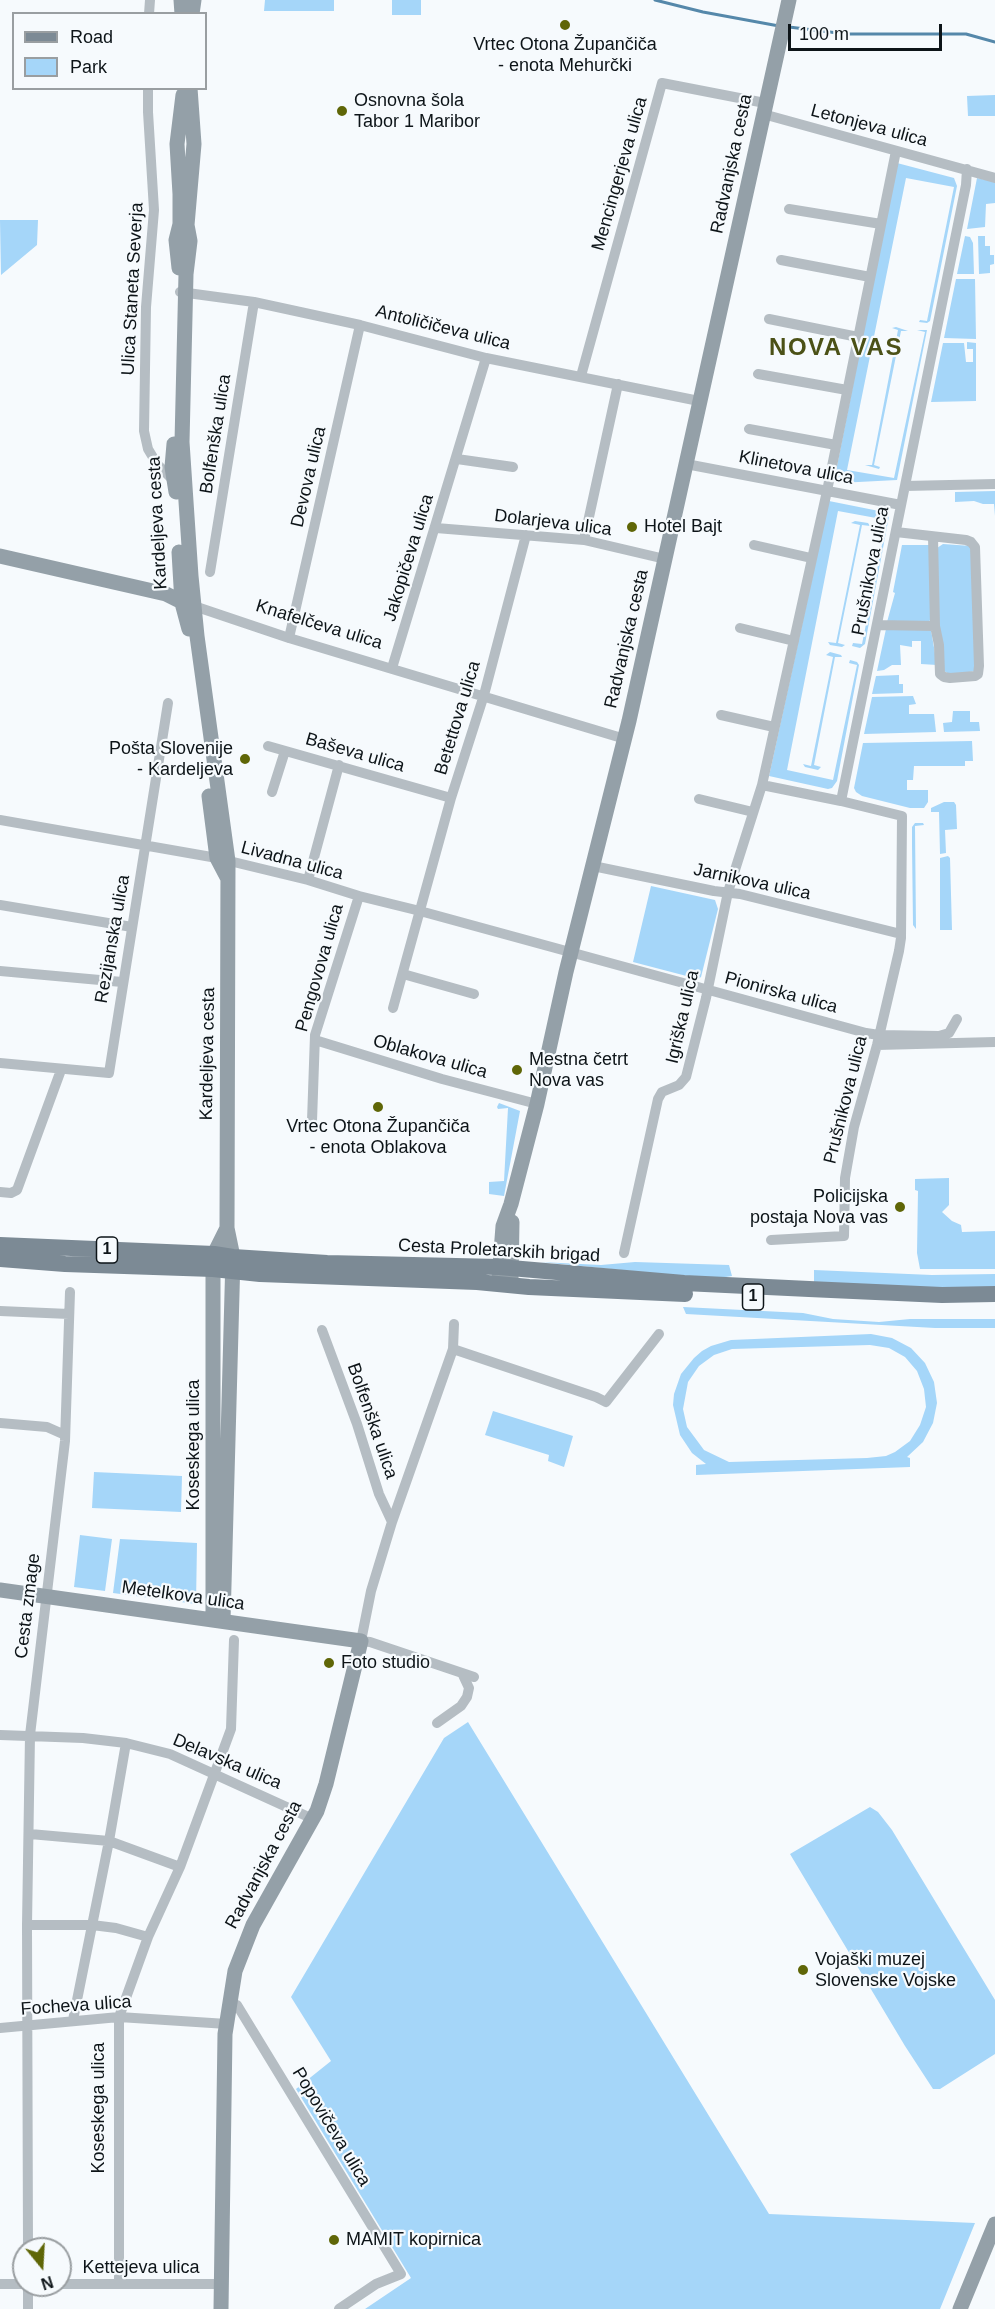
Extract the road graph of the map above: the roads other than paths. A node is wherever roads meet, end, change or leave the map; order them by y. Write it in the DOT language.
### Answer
graph roads {
  1 [pos="789,0"];
  2 [pos="148,90"];
  3 [pos="183,90"];
  4 [pos="190,90"];
  5 [pos="764,109"];
  6 [pos="896,151"];
  7 [pos="967,169"];
  8 [pos="995,177"];
  9 [pos="789,209"];
  10 [pos="881,224"];
  11 [pos="781,260"];
  12 [pos="870,278"];
  13 [pos="182,292"];
  14 [pos="254,302"];
  15 [pos="769,319"];
  16 [pos="360,325"];
  17 [pos="858,337"];
  18 [pos="486,358"];
  19 [pos="758,375"];
  20 [pos="581,376"];
  21 [pos="618,384"];
  22 [pos="847,390"];
  23 [pos="699,401"];
  24 [pos="749,429"];
  25 [pos="836,445"];
  26 [pos="457,459"];
  27 [pos="686,464"];
  28 [pos="513,467"];
  29 [pos="174,481"];
  30 [pos="995,484"];
  31 [pos="905,486"];
  32 [pos="827,491"];
  33 [pos="901,505"];
  34 [pos="436,528"];
  35 [pos="896,532"];
  36 [pos="526,535"];
  37 [pos="933,537"];
  38 [pos="584,540"];
  39 [pos="754,545"];
  40 [pos="0,556"];
  41 [pos="811,558"];
  42 [pos="665,559"];
  43 [pos="210,572"];
  44 [pos="188,605"];
  45 [pos="877,626"];
  46 [pos="935,626"];
  47 [pos="740,628"];
  48 [pos="289,638"];
  49 [pos="794,641"];
  50 [pos="393,668"];
  51 [pos="484,695"];
  52 [pos="168,703"];
  53 [pos="721,715"];
  54 [pos="774,727"];
  55 [pos="625,739"];
  56 [pos="268,746"];
  57 [pos="285,751"];
  58 [pos="339,765"];
  59 [pos="762,785"];
  60 [pos="272,792"];
  61 [pos="451,798"];
  62 [pos="699,799"];
  63 [pos="841,801"];
  64 [pos="753,812"];
  65 [pos="0,820"];
  66 [pos="146,846"];
  67 [pos="222,859"];
  68 [pos="593,866"];
  69 [pos="308,880"];
  70 [pos="728,892"];
  71 [pos="358,896"];
  72 [pos="0,904"];
  73 [pos="420,911"];
  74 [pos="132,927"];
  75 [pos="901,936"];
  76 [pos="571,954"];
  77 [pos="0,971"];
  78 [pos="403,974"];
  79 [pos="122,982"];
  80 [pos="707,990"];
  81 [pos="474,994"];
  82 [pos="393,1008"];
  83 [pos="957,1019"];
  84 [pos="315,1040"];
  85 [pos="878,1040"];
  86 [pos="995,1042"];
  87 [pos="0,1063"];
  88 [pos="62,1070"];
  89 [pos="537,1104"];
  90 [pos="312,1120"];
  91 [pos="0,1192"];
  92 [pos="227,1228"];
  93 [pos="771,1240"];
  94 [pos="0,1245"];
  95 [pos="624,1253"];
  96 [pos="0,1259"];
  97 [pos="214,1262"];
  98 [pos="233,1265"];
  99 [pos="505,1276"];
  100 [pos="70,1292"];
  101 [pos="995,1294"];
  102 [pos="995,1305"];
  103 [pos="0,1311"];
  104 [pos="69,1314"];
  105 [pos="454,1324"];
  106 [pos="322,1330"];
  107 [pos="659,1334"];
  108 [pos="453,1350"];
  109 [pos="0,1423"];
  110 [pos="65,1435"];
  111 [pos="392,1522"];
  112 [pos="0,1590"];
  113 [pos="46,1596"];
  114 [pos="218,1621"];
  115 [pos="234,1640"];
  116 [pos="361,1641"];
  117 [pos="462,1673"];
  118 [pos="474,1677"];
  119 [pos="437,1723"];
  120 [pos="0,1735"];
  121 [pos="30,1736"];
  122 [pos="126,1743"];
  123 [pos="215,1774"];
  124 [pos="313,1819"];
  125 [pos="30,1834"];
  126 [pos="109,1841"];
  127 [pos="180,1867"];
  128 [pos="27,1925"];
  129 [pos="92,1925"];
  130 [pos="148,1937"];
  131 [pos="229,2003"];
  132 [pos="119,2017"];
  133 [pos="73,2020"];
  134 [pos="227,2024"];
  135 [pos="28,2025"];
  136 [pos="0,2028"];
  137 [pos="995,2224"];
  138 [pos="28,2237"];
  139 [pos="72,2284"];
  140 [pos="119,2284"];
  141 [pos="221,2284"];
  142 [pos="221,2309"];
  143 [pos="339,2309"];
  144 [pos="960,2309"];
  1 -- 5 [label="street, Radvanjska cesta"];
  2 -- 29 [label="street, Ulica Staneta Severja"];
  3 -- 13 [label="street, Kardeljeva cesta"];
  4 -- 13 [label="street, Kardeljeva cesta"];
  5 -- 6 [label="street, Letonjeva ulica"];
  5 -- 20 [label="street, Mencingerjeva ulica"];
  5 -- 23 [label="street, Radvanjska cesta"];
  6 -- 7 [label="street, Letonjeva ulica"];
  6 -- 10 [label="street, Igriška ulica"];
  7 -- 8 [label="street, Letonjeva ulica"];
  7 -- 31 [label="street, Prušnikova ulica"];
  9 -- 10 [label="street"];
  10 -- 12 [label="street, Igriška ulica"];
  11 -- 12 [label="street"];
  12 -- 17 [label="street, Igriška ulica"];
  13 -- 14 [label="street, Antoličičeva ulica"];
  13 -- 29 [label="street, Kardeljeva cesta"];
  13 -- 44 [label="street, Kardeljeva cesta"];
  14 -- 16 [label="street, Antoličičeva ulica"];
  14 -- 43 [label="street, Bolfenška ulica"];
  15 -- 17 [label="street"];
  16 -- 18 [label="street, Antoličičeva ulica"];
  16 -- 48 [label="street, Devova ulica"];
  17 -- 22 [label="street, Igriška ulica"];
  18 -- 20 [label="street, Antoličičeva ulica"];
  18 -- 26 [label="street, Jakopičeva ulica"];
  19 -- 22 [label="street"];
  20 -- 21 [label="street, Antoličičeva ulica"];
  21 -- 23 [label="street, Antoličičeva ulica"];
  21 -- 38 [label="street"];
  22 -- 25 [label="street, Igriška ulica"];
  23 -- 27 [label="street, Radvanjska cesta"];
  24 -- 25 [label="street"];
  25 -- 32 [label="street, Igriška ulica"];
  26 -- 28 [label="street"];
  26 -- 34 [label="street, Jakopičeva ulica"];
  27 -- 32 [label="street, Klinetova ulica"];
  27 -- 42 [label="street, Radvanjska cesta"];
  29 -- 44 [label="street, Kardeljeva cesta"];
  30 -- 31 [label="street"];
  31 -- 33 [label="street, Prušnikova ulica"];
  32 -- 33 [label="street, Klinetova ulica"];
  32 -- 41 [label="street, Igriška ulica"];
  33 -- 35 [label="street, Prušnikova ulica"];
  34 -- 36 [label="street, Dolarjeva ulica"];
  34 -- 50 [label="street, Jakopičeva ulica"];
  35 -- 37 [label="street"];
  35 -- 45 [label="street, Prušnikova ulica"];
  36 -- 38 [label="street, Dolarjeva ulica"];
  36 -- 51 [label="street, Betettova ulica"];
  37 -- 46 [label="street"];
  37 -- 46 [label="street"];
  38 -- 42 [label="street, Dolarjeva ulica"];
  39 -- 41 [label="street"];
  40 -- 44 [label="street, Knafelčeva ulica"];
  41 -- 49 [label="street, Igriška ulica"];
  42 -- 55 [label="street, Radvanjska cesta"];
  44 -- 48 [label="street, Knafelčeva ulica"];
  44 -- 67 [label="street, Kardeljeva cesta"];
  45 -- 46 [label="street"];
  45 -- 63 [label="street, Prušnikova ulica"];
  47 -- 49 [label="street"];
  48 -- 50 [label="street, Knafelčeva ulica"];
  49 -- 54 [label="street, Igriška ulica"];
  50 -- 51 [label="street, Knafelčeva ulica"];
  51 -- 55 [label="street, Knafelčeva ulica"];
  51 -- 61 [label="street, Betettova ulica"];
  52 -- 66 [label="street, Rezijanska ulica"];
  53 -- 54 [label="street"];
  54 -- 59 [label="street, Igriška ulica"];
  55 -- 68 [label="street, Radvanjska cesta"];
  56 -- 57 [label="street, Baševa ulica"];
  57 -- 58 [label="street, Baševa ulica"];
  57 -- 60 [label="street, Baševa ulica"];
  58 -- 61 [label="street, Baševa ulica"];
  58 -- 69 [label="street"];
  59 -- 63 [label="street"];
  59 -- 64 [label="street, Igriška ulica"];
  61 -- 73 [label="street, Betettova ulica"];
  62 -- 64 [label="street"];
  63 -- 75 [label="street, Prušnikova ulica"];
  64 -- 70 [label="street, Igriška ulica"];
  65 -- 66 [label="street, Livadna ulica"];
  66 -- 67 [label="street, Livadna ulica"];
  66 -- 74 [label="street, Rezijanska ulica"];
  67 -- 69 [label="street, Livadna ulica"];
  67 -- 92 [label="street, Kardeljeva cesta"];
  68 -- 70 [label="street, Jarnikova ulica"];
  68 -- 76 [label="street, Radvanjska cesta"];
  69 -- 71 [label="street, Livadna ulica"];
  70 -- 75 [label="street, Jarnikova ulica"];
  70 -- 80 [label="street, Igriška ulica"];
  71 -- 73 [label="street, Livadna ulica"];
  71 -- 84 [label="street, Pengovova ulica"];
  72 -- 74 [label="street"];
  73 -- 76 [label="street, Livadna ulica"];
  73 -- 78 [label="street, Betettova ulica"];
  74 -- 79 [label="street, Rezijanska ulica"];
  75 -- 85 [label="street, Prušnikova ulica"];
  76 -- 80 [label="street, Pionirska ulica"];
  76 -- 89 [label="street, Radvanjska cesta"];
  77 -- 79 [label="street"];
  78 -- 81 [label="street"];
  78 -- 82 [label="street, Betettova ulica"];
  79 -- 88 [label="street, Rezijanska ulica"];
  80 -- 85 [label="street, Pionirska ulica"];
  80 -- 95 [label="street, Igriška ulica"];
  83 -- 85 [label="street"];
  84 -- 89 [label="street, Oblakova ulica"];
  84 -- 90 [label="street, Pengovova ulica"];
  85 -- 86 [label="street"];
  85 -- 93 [label="street, Prušnikova ulica"];
  87 -- 88 [label="street, Rezijanska ulica"];
  88 -- 91 [label="street"];
  89 -- 99 [label="street, Radvanjska cesta"];
  92 -- 97 [label="street"];
  92 -- 98 [label="street, Koseskega ulica"];
  94 -- 97 [label="main road, Cesta Proletarskih brigad / 1"];
  96 -- 97 [label="main road, Cesta Proletarskih brigad / 1"];
  97 -- 98 [label="main road, Cesta Proletarskih brigad / 1"];
  97 -- 114 [label="street, Koseskega ulica"];
  98 -- 99 [label="main road, Cesta Proletarskih brigad / 1"];
  98 -- 114 [label="street, Koseskega ulica"];
  99 -- 101 [label="main road, Cesta Proletarskih brigad / 1"];
  99 -- 102 [label="main road, Cesta Proletarskih brigad / 1"];
  100 -- 104 [label="street, Cesta zmage"];
  103 -- 104 [label="street"];
  104 -- 110 [label="street, Cesta zmage"];
  105 -- 108 [label="street, Radvanjska cesta"];
  106 -- 111 [label="street, Bolfenška ulica"];
  107 -- 108 [label="street"];
  108 -- 111 [label="street, Radvanjska cesta"];
  109 -- 110 [label="street"];
  110 -- 113 [label="street, Cesta zmage"];
  111 -- 116 [label="street, Radvanjska cesta"];
  112 -- 113 [label="street, Metelkova ulica"];
  113 -- 114 [label="street, Metelkova ulica"];
  113 -- 121 [label="street, Cesta zmage"];
  114 -- 116 [label="street, Metelkova ulica"];
  115 -- 123 [label="street, Koseskega ulica"];
  116 -- 117 [label="street"];
  116 -- 124 [label="street, Radvanjska cesta"];
  117 -- 118 [label="street"];
  117 -- 119 [label="street"];
  120 -- 121 [label="street, Delavska ulica"];
  121 -- 122 [label="street, Delavska ulica"];
  121 -- 125 [label="street, Cesta zmage"];
  122 -- 123 [label="street, Delavska ulica"];
  122 -- 126 [label="street"];
  123 -- 124 [label="street, Delavska ulica"];
  123 -- 127 [label="street, Koseskega ulica"];
  124 -- 131 [label="street, Radvanjska cesta"];
  125 -- 126 [label="street"];
  125 -- 128 [label="street, Cesta zmage"];
  126 -- 127 [label="street"];
  126 -- 129 [label="street"];
  127 -- 130 [label="street, Koseskega ulica"];
  128 -- 129 [label="street"];
  128 -- 135 [label="street, Cesta zmage"];
  129 -- 130 [label="street"];
  129 -- 133 [label="street"];
  130 -- 132 [label="street, Koseskega ulica"];
  131 -- 134 [label="street, Radvanjska cesta"];
  131 -- 143 [label="street, Popovičeva ulica"];
  132 -- 133 [label="street, Focheva ulica"];
  132 -- 134 [label="street, Focheva ulica"];
  132 -- 140 [label="street, Koseskega ulica"];
  133 -- 135 [label="street, Focheva ulica"];
  134 -- 141 [label="street, Radvanjska cesta"];
  135 -- 136 [label="street, Focheva ulica"];
  135 -- 138 [label="street, Cesta zmage"];
  137 -- 144 [label="street"];
  139 -- 140 [label="street, Kettejeva ulica"];
  140 -- 141 [label="street, Kettejeva ulica"];
  141 -- 142 [label="street, Radvanjska cesta"];
}
